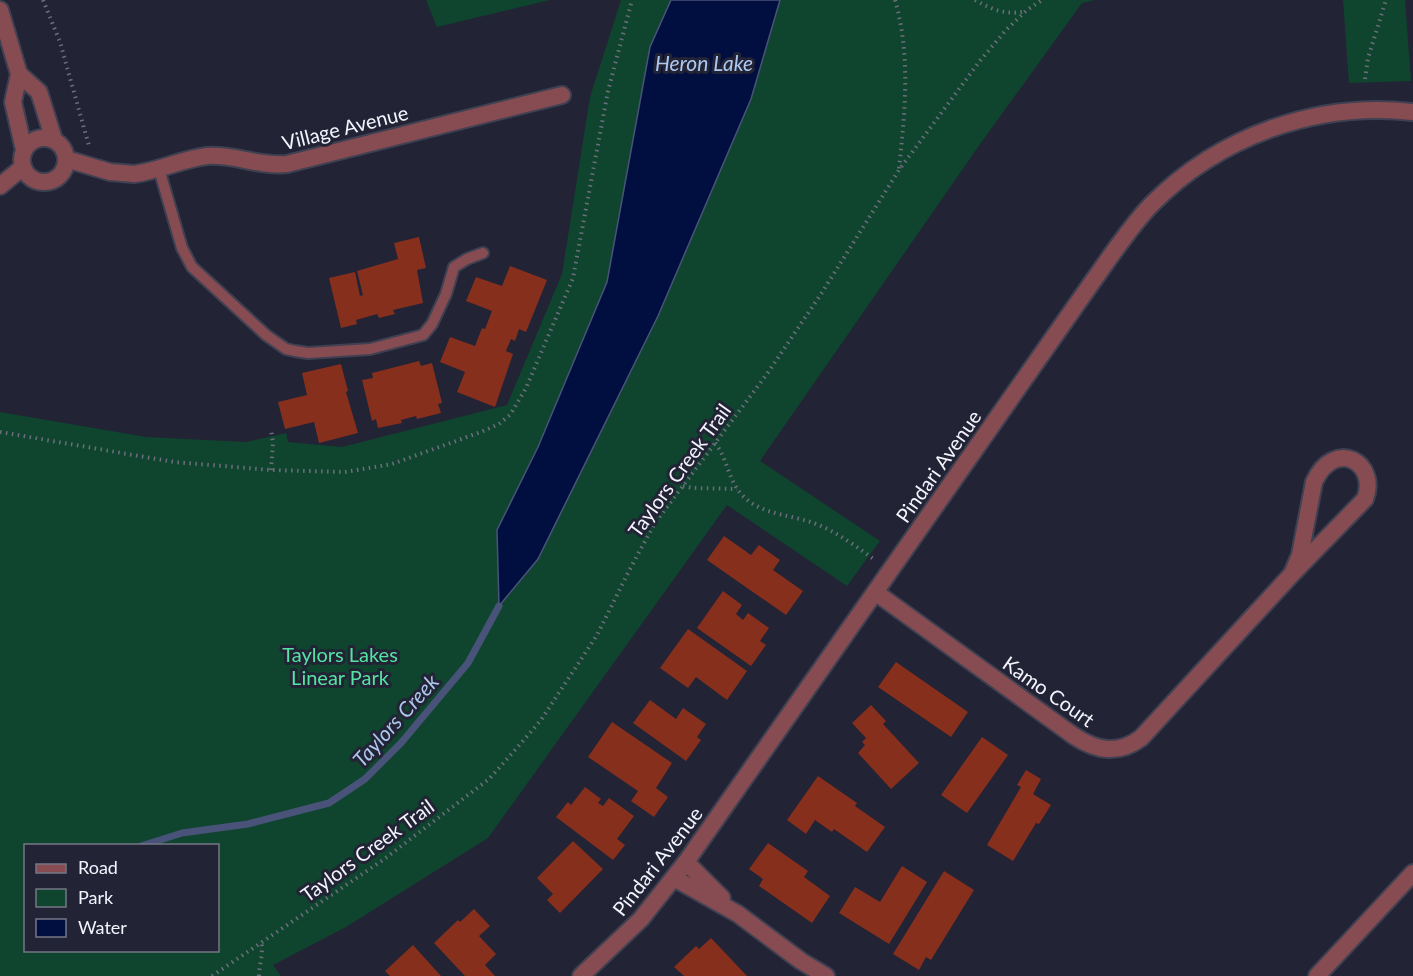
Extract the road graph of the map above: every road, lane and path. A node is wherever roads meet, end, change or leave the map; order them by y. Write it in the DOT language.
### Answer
graph roads {
  1 [pos="43,0"];
  2 [pos="895,0"];
  3 [pos="975,0"];
  4 [pos="1042,0"];
  5 [pos="1386,0"];
  6 [pos="0,10"];
  7 [pos="1027,10"];
  8 [pos="19,74"];
  9 [pos="1365,79"];
  10 [pos="562,95"];
  11 [pos="1413,112"];
  12 [pos="54,140"];
  13 [pos="90,150"];
  14 [pos="23,159"];
  15 [pos="66,161"];
  16 [pos="159,169"];
  17 [pos="899,170"];
  18 [pos="0,186"];
  19 [pos="483,253"];
  20 [pos="271,429"];
  21 [pos="715,443"];
  22 [pos="271,470"];
  23 [pos="683,486"];
  24 [pos="737,489"];
  25 [pos="891,570"];
  26 [pos="1292,574"];
  27 [pos="875,592"];
  28 [pos="686,862"];
  29 [pos="1413,873"];
  30 [pos="674,878"];
  31 [pos="738,914"];
  32 [pos="261,942"];
  33 [pos="212,976"];
  34 [pos="259,976"];
  35 [pos="581,976"];
  36 [pos="826,976"];
  37 [pos="1317,976"];
  1 -- 13 [label="path"];
  2 -- 17 [label="path"];
  3 -- 7 [label="path"];
  4 -- 7 [label="path, Taylors Creek Trail"];
  5 -- 9 [label="path"];
  6 -- 8 [label="street"];
  7 -- 17 [label="path, Taylors Creek Trail"];
  8 -- 12 [label="street"];
  8 -- 14 [label="street"];
  10 -- 16 [label="street, Village Avenue"];
  11 -- 25 [label="street, Pindari Avenue"];
  12 -- 14 [label="street"];
  12 -- 15 [label="street"];
  14 -- 15 [label="street"];
  14 -- 18 [label="street"];
  15 -- 16 [label="street, Village Avenue"];
  16 -- 19 [label="lane"];
  17 -- 21 [label="path, Taylors Creek Trail"];
  20 -- 22 [label="path"];
  21 -- 23 [label="path, Taylors Creek Trail"];
  21 -- 24 [label="path"];
  23 -- 24 [label="path"];
  23 -- 32 [label="path, Taylors Creek Trail"];
  24 -- 25 [label="path"];
  25 -- 27 [label="street, Pindari Avenue"];
  26 -- 26 [label="street, Kamo Court"];
  26 -- 27 [label="street, Kamo Court"];
  27 -- 28 [label="street, Pindari Avenue"];
  28 -- 30 [label="street, Pindari Avenue"];
  28 -- 31 [label="street"];
  29 -- 37 [label="street"];
  30 -- 31 [label="street"];
  30 -- 35 [label="street, Pindari Avenue"];
  31 -- 36 [label="street"];
  32 -- 33 [label="path, Taylors Creek Trail"];
  32 -- 34 [label="path"];
}
